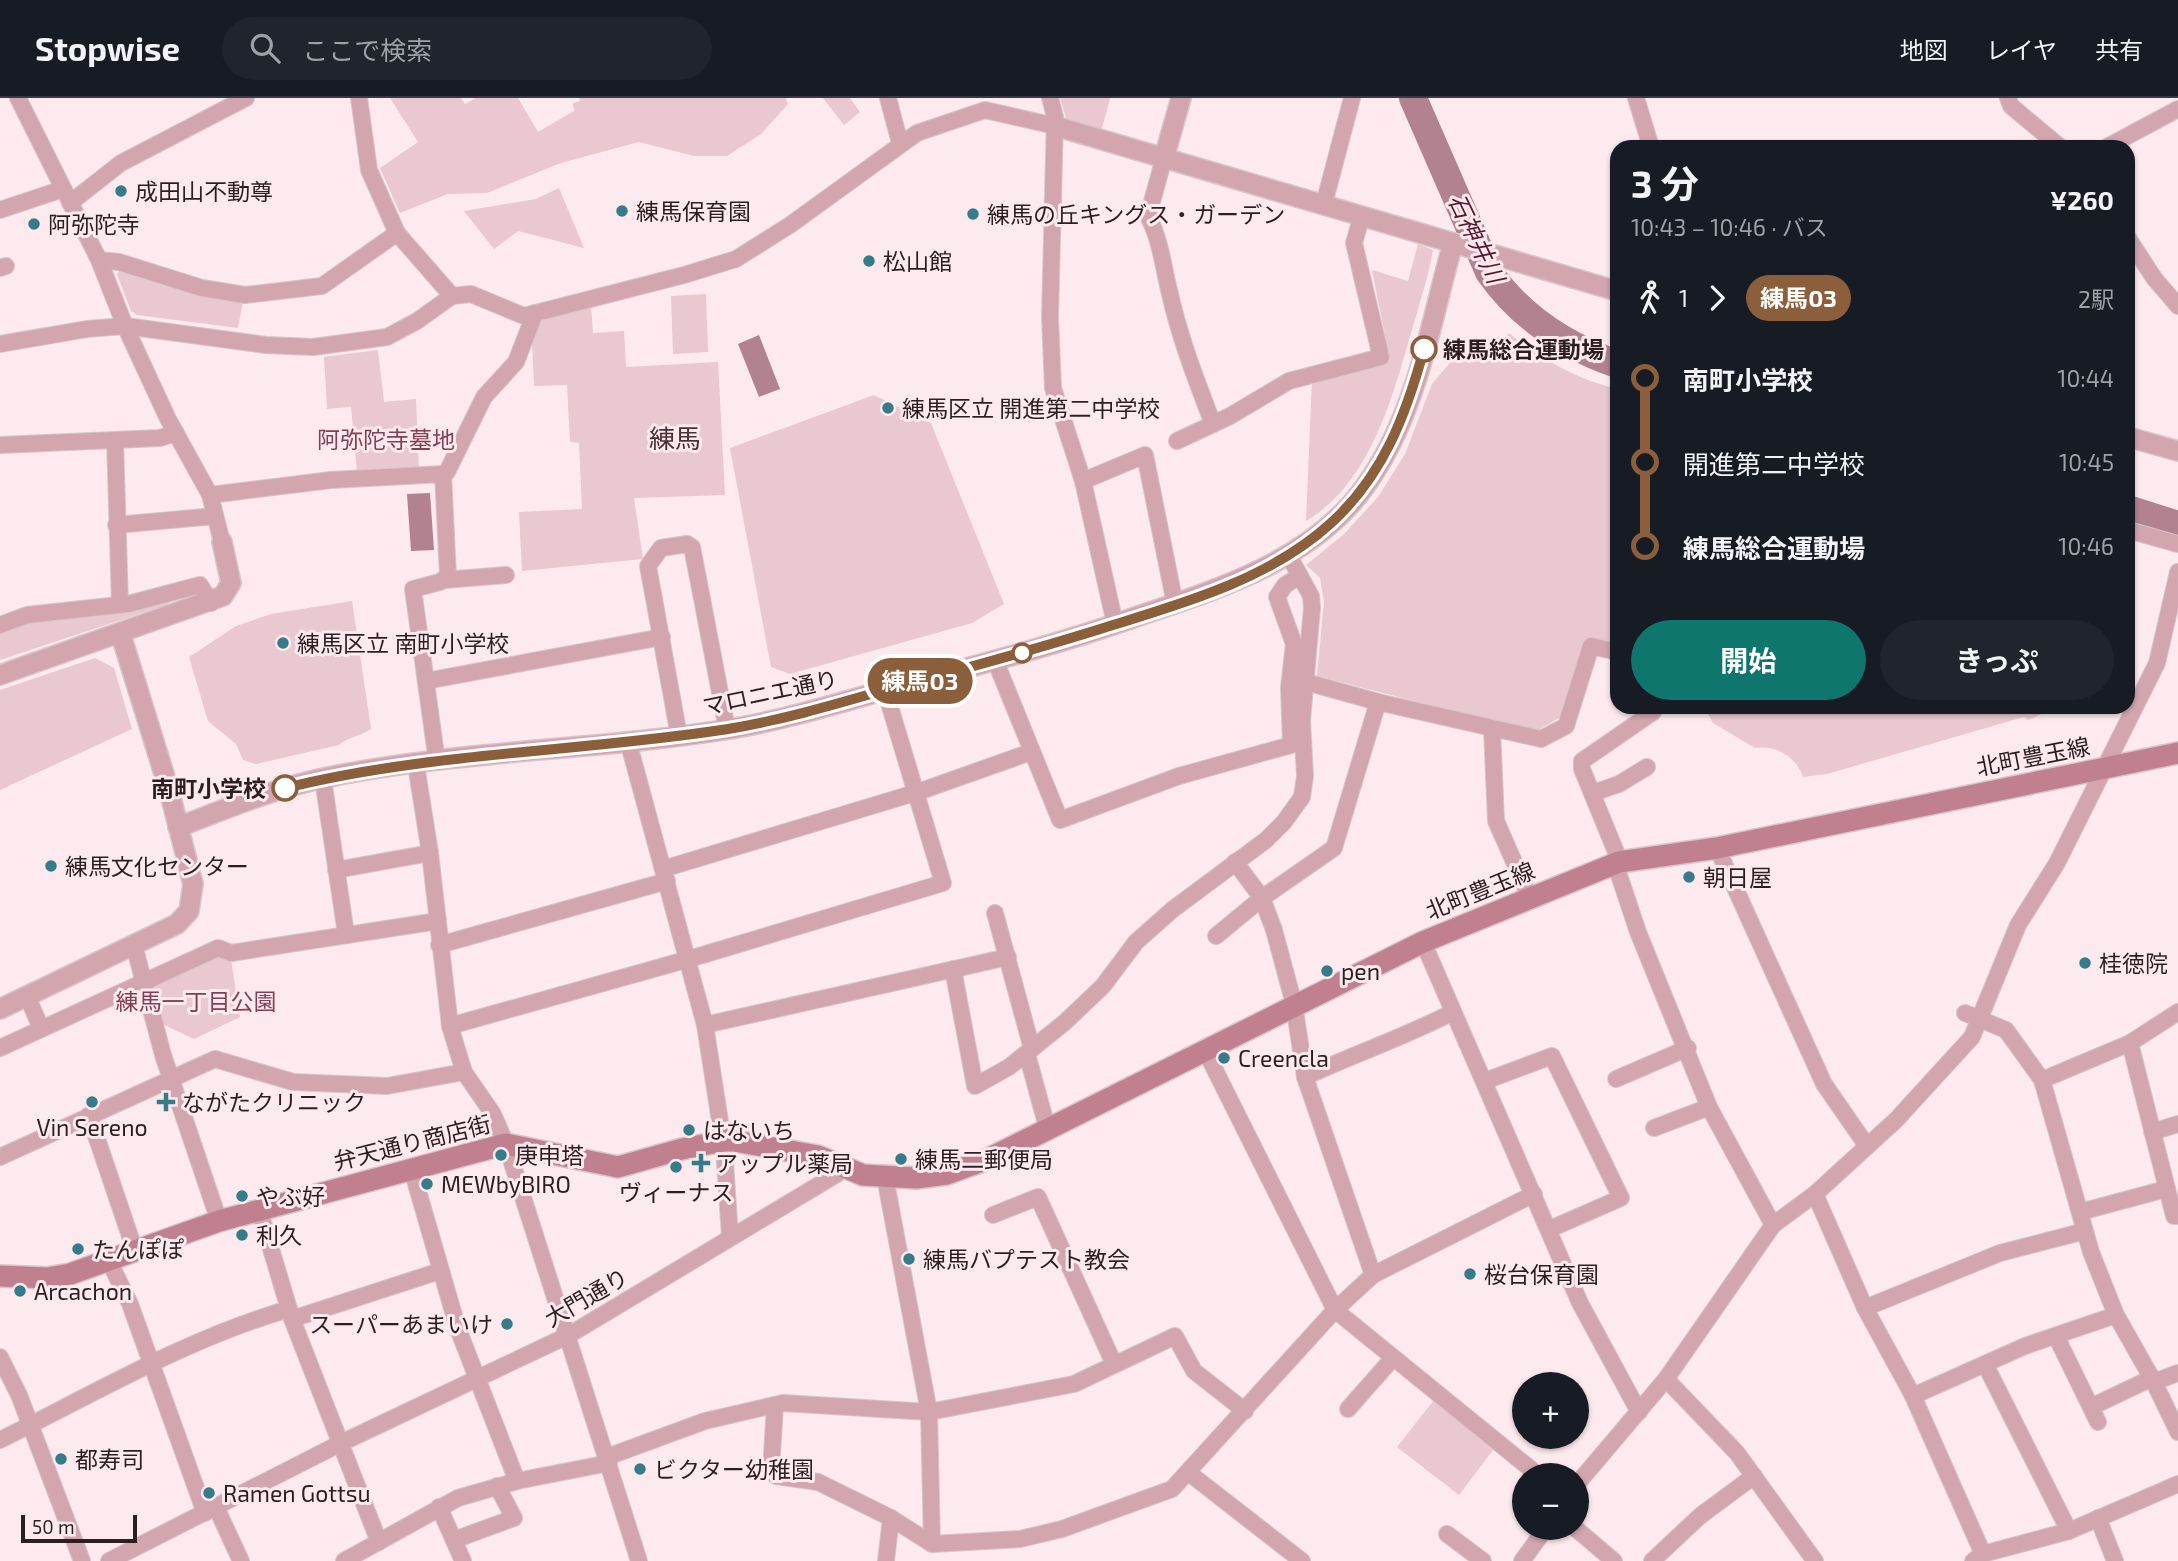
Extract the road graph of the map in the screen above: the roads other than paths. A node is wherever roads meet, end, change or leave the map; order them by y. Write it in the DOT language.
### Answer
graph roads {
  1 [pos="18,98"];
  2 [pos="246,98"];
  3 [pos="359,98"];
  4 [pos="888,98"];
  5 [pos="1050,98"];
  6 [pos="1181,98"];
  7 [pos="1352,98"];
  8 [pos="1636,98"];
  9 [pos="2008,98"];
  10 [pos="2178,108"];
  11 [pos="1055,126"];
  12 [pos="1649,140"];
  13 [pos="2051,140"];
  14 [pos="2120,140"];
  15 [pos="900,143"];
  16 [pos="1164,158"];
  17 [pos="66,196"];
  18 [pos="1324,204"];
  19 [pos="0,210"];
  20 [pos="1362,215"];
  21 [pos="397,233"];
  22 [pos="1457,244"];
  23 [pos="2135,249"];
  24 [pos="99,260"];
  25 [pos="1610,289"];
  26 [pos="452,296"];
  27 [pos="2178,306"];
  28 [pos="534,313"];
  29 [pos="125,326"];
  30 [pos="0,344"];
  31 [pos="1213,424"];
  32 [pos="176,433"];
  33 [pos="2135,439"];
  34 [pos="115,440"];
  35 [pos="1177,441"];
  36 [pos="0,445"];
  37 [pos="2178,451"];
  38 [pos="443,474"];
  39 [pos="1083,481"];
  40 [pos="210,495"];
  41 [pos="215,516"];
  42 [pos="116,525"];
  43 [pos="2135,532"];
  44 [pos="222,542"];
  45 [pos="2178,544"];
  46 [pos="1289,556"];
  47 [pos="2178,572"];
  48 [pos="506,575"];
  49 [pos="1300,576"];
  50 [pos="444,580"];
  51 [pos="211,603"];
  52 [pos="120,604"];
  53 [pos="1175,604"];
  54 [pos="1115,624"];
  55 [pos="0,625"];
  56 [pos="121,635"];
  57 [pos="662,637"];
  58 [pos="1610,650"];
  59 [pos="995,660"];
  60 [pos="0,675"];
  61 [pos="426,681"];
  62 [pos="1306,682"];
  63 [pos="885,690"];
  64 [pos="1378,702"];
  65 [pos="2135,705"];
  66 [pos="1651,714"];
  67 [pos="2131,714"];
  68 [pos="727,729"];
  69 [pos="1492,729"];
  70 [pos="679,736"];
  71 [pos="628,741"];
  72 [pos="1031,752"];
  73 [pos="2178,753"];
  74 [pos="437,762"];
  75 [pos="416,765"];
  76 [pos="1647,767"];
  77 [pos="2102,769"];
  78 [pos="323,779"];
  79 [pos="918,792"];
  80 [pos="1593,793"];
  81 [pos="178,827"];
  82 [pos="1717,848"];
  83 [pos="430,853"];
  84 [pos="1235,862"];
  85 [pos="1619,862"];
  86 [pos="336,870"];
  87 [pos="665,875"];
  88 [pos="1262,898"];
  89 [pos="1530,898"];
  90 [pos="995,913"];
  91 [pos="438,921"];
  92 [pos="346,934"];
  93 [pos="1216,936"];
  94 [pos="1423,942"];
  95 [pos="134,945"];
  96 [pos="439,945"];
  97 [pos="1007,957"];
  98 [pos="689,959"];
  99 [pos="953,970"];
  100 [pos="144,981"];
  101 [pos="27,996"];
  102 [pos="1294,1004"];
  103 [pos="0,1009"];
  104 [pos="1453,1012"];
  105 [pos="2178,1012"];
  106 [pos="1973,1015"];
  107 [pos="705,1025"];
  108 [pos="450,1026"];
  109 [pos="41,1028"];
  110 [pos="2130,1043"];
  111 [pos="0,1048"];
  112 [pos="1688,1048"];
  113 [pos="1030,1051"];
  114 [pos="1205,1051"];
  115 [pos="464,1072"];
  116 [pos="1305,1077"];
  117 [pos="172,1079"];
  118 [pos="1616,1079"];
  119 [pos="2042,1080"];
  120 [pos="1485,1081"];
  121 [pos="1709,1107"];
  122 [pos="89,1115"];
  123 [pos="2178,1124"];
  124 [pos="1047,1127"];
  125 [pos="1654,1128"];
  126 [pos="2152,1132"];
  127 [pos="723,1140"];
  128 [pos="506,1144"];
  129 [pos="1867,1146"];
  130 [pos="0,1157"];
  131 [pos="842,1166"];
  132 [pos="412,1170"];
  133 [pos="885,1177"];
  134 [pos="2166,1189"];
  135 [pos="1534,1194"];
  136 [pos="1815,1194"];
  137 [pos="259,1209"];
  138 [pos="2080,1212"];
  139 [pos="993,1215"];
  140 [pos="2178,1216"];
  141 [pos="219,1221"];
  142 [pos="1773,1225"];
  143 [pos="1550,1229"];
  144 [pos="2085,1231"];
  145 [pos="730,1237"];
  146 [pos="135,1251"];
  147 [pos="109,1261"];
  148 [pos="440,1271"];
  149 [pos="1373,1275"];
  150 [pos="0,1276"];
  151 [pos="1865,1308"];
  152 [pos="1335,1310"];
  153 [pos="291,1314"];
  154 [pos="2116,1315"];
  155 [pos="569,1335"];
  156 [pos="2056,1336"];
  157 [pos="0,1357"];
  158 [pos="1393,1358"];
  159 [pos="1114,1364"];
  160 [pos="1985,1364"];
  161 [pos="152,1365"];
  162 [pos="2178,1373"];
  163 [pos="1666,1378"];
  164 [pos="477,1380"];
  165 [pos="2153,1380"];
  166 [pos="1913,1396"];
  167 [pos="775,1405"];
  168 [pos="1348,1409"];
  169 [pos="1245,1411"];
  170 [pos="929,1412"];
  171 [pos="1639,1412"];
  172 [pos="30,1425"];
  173 [pos="2178,1432"];
  174 [pos="0,1440"];
  175 [pos="340,1444"];
  176 [pos="608,1460"];
  177 [pos="1523,1463"];
  178 [pos="1589,1470"];
  179 [pos="1189,1474"];
  180 [pos="1755,1476"];
  181 [pos="517,1481"];
  182 [pos="497,1486"];
  183 [pos="2174,1492"];
  184 [pos="439,1507"];
  185 [pos="210,1510"];
  186 [pos="891,1518"];
  187 [pos="2098,1518"];
  188 [pos="2069,1531"];
  189 [pos="1447,1534"];
  190 [pos="454,1540"];
  191 [pos="1537,1540"];
  192 [pos="1589,1540"];
  193 [pos="379,1542"];
  194 [pos="932,1544"];
  195 [pos="1978,1558"];
  196 [pos="82,1561"];
  197 [pos="109,1561"];
  198 [pos="241,1561"];
  199 [pos="344,1561"];
  200 [pos="463,1561"];
  201 [pos="639,1561"];
  202 [pos="886,1561"];
  203 [pos="1301,1561"];
  204 [pos="1483,1561"];
  205 [pos="1522,1561"];
  206 [pos="1614,1561"];
  207 [pos="1652,1561"];
  208 [pos="1815,1561"];
  209 [pos="2115,1561"];
  1 -- 17 [label="street"];
  2 -- 17 [label="street"];
  3 -- 21 [label="street"];
  4 -- 15 [label="street"];
  5 -- 11 [label="street"];
  6 -- 16 [label="street"];
  7 -- 18 [label="street"];
  8 -- 12 [label="street"];
  9 -- 13 [label="street"];
  10 -- 14 [label="street"];
  11 -- 15 [label="street"];
  11 -- 16 [label="street"];
  11 -- 39 [label="street"];
  15 -- 28 [label="street"];
  16 -- 18 [label="street"];
  16 -- 31 [label="street"];
  17 -- 19 [label="street"];
  17 -- 24 [label="street"];
  18 -- 20 [label="street"];
  20 -- 22 [label="street"];
  20 -- 31 [label="street"];
  21 -- 24 [label="street"];
  21 -- 26 [label="street"];
  22 -- 25 [label="street"];
  22 -- 46 [label="street, マロニエ通り"];
  23 -- 27 [label="street"];
  24 -- 29 [label="street"];
  26 -- 28 [label="street"];
  26 -- 29 [label="street"];
  28 -- 38 [label="street"];
  29 -- 30 [label="street"];
  29 -- 32 [label="street"];
  31 -- 35 [label="street"];
  32 -- 34 [label="street"];
  32 -- 40 [label="street"];
  33 -- 37 [label="street"];
  34 -- 36 [label="street"];
  34 -- 42 [label="street"];
  38 -- 40 [label="street"];
  38 -- 50 [label="street"];
  39 -- 53 [label="street"];
  39 -- 54 [label="street"];
  40 -- 41 [label="street"];
  41 -- 42 [label="street"];
  41 -- 44 [label="street"];
  42 -- 52 [label="street"];
  43 -- 45 [label="street"];
  44 -- 51 [label="street"];
  46 -- 49 [label="street"];
  46 -- 53 [label="street, マロニエ通り"];
  47 -- 65 [label="street"];
  48 -- 50 [label="street"];
  49 -- 62 [label="street"];
  49 -- 72 [label="street"];
  50 -- 61 [label="street"];
  51 -- 52 [label="street"];
  51 -- 56 [label="street"];
  52 -- 55 [label="street"];
  53 -- 54 [label="street, マロニエ通り"];
  54 -- 59 [label="street, マロニエ通り"];
  56 -- 60 [label="street"];
  56 -- 81 [label="street"];
  57 -- 61 [label="street"];
  57 -- 68 [label="street"];
  57 -- 70 [label="street"];
  58 -- 69 [label="street"];
  59 -- 63 [label="street, マロニエ通り"];
  59 -- 72 [label="street"];
  61 -- 74 [label="street"];
  62 -- 64 [label="street"];
  62 -- 84 [label="street"];
  63 -- 68 [label="street, マロニエ通り"];
  63 -- 79 [label="street"];
  64 -- 69 [label="street"];
  64 -- 88 [label="street"];
  66 -- 80 [label="street"];
  67 -- 77 [label="street"];
  68 -- 70 [label="street, マロニエ通り"];
  69 -- 89 [label="street"];
  70 -- 71 [label="street, マロニエ通り"];
  71 -- 74 [label="street, マロニエ通り"];
  71 -- 87 [label="street"];
  72 -- 79 [label="street"];
  73 -- 77 [label="main road, 北町豊玉線"];
  74 -- 75 [label="street, マロニエ通り"];
  75 -- 78 [label="street, マロニエ通り"];
  75 -- 83 [label="street"];
  76 -- 80 [label="street"];
  77 -- 82 [label="main road, 北町豊玉線"];
  77 -- 106 [label="street"];
  78 -- 81 [label="street, マロニエ通り"];
  78 -- 86 [label="street"];
  79 -- 87 [label="street"];
  79 -- 98 [label="street"];
  80 -- 85 [label="street"];
  81 -- 95 [label="street"];
  82 -- 85 [label="main road, 北町豊玉線"];
  82 -- 129 [label="street"];
  83 -- 86 [label="street"];
  83 -- 91 [label="street"];
  84 -- 88 [label="street"];
  84 -- 113 [label="street"];
  85 -- 89 [label="main road, 北町豊玉線"];
  85 -- 112 [label="street"];
  86 -- 92 [label="street"];
  87 -- 96 [label="street"];
  87 -- 98 [label="street"];
  88 -- 93 [label="street"];
  88 -- 102 [label="street"];
  89 -- 94 [label="main road, 北町豊玉線"];
  90 -- 97 [label="street"];
  91 -- 92 [label="street"];
  91 -- 96 [label="street"];
  92 -- 100 [label="street"];
  94 -- 102 [label="main road, 北町豊玉線"];
  94 -- 104 [label="street"];
  95 -- 100 [label="street"];
  95 -- 101 [label="street"];
  96 -- 108 [label="street"];
  97 -- 99 [label="street"];
  97 -- 113 [label="street"];
  98 -- 107 [label="street"];
  98 -- 108 [label="street"];
  99 -- 107 [label="street"];
  99 -- 113 [label="street"];
  100 -- 109 [label="street"];
  100 -- 117 [label="street"];
  101 -- 103 [label="street"];
  101 -- 109 [label="street"];
  102 -- 114 [label="main road, 北町豊玉線"];
  102 -- 116 [label="street"];
  104 -- 116 [label="street"];
  104 -- 120 [label="street"];
  105 -- 110 [label="street"];
  106 -- 119 [label="street"];
  106 -- 129 [label="street"];
  107 -- 127 [label="street"];
  108 -- 115 [label="street"];
  109 -- 111 [label="street"];
  110 -- 119 [label="street"];
  110 -- 126 [label="street"];
  112 -- 118 [label="street"];
  112 -- 121 [label="street"];
  113 -- 124 [label="street"];
  114 -- 124 [label="main road, 北町豊玉線"];
  114 -- 152 [label="street"];
  115 -- 117 [label="street"];
  115 -- 128 [label="street"];
  116 -- 149 [label="street"];
  117 -- 122 [label="street"];
  117 -- 141 [label="street"];
  119 -- 138 [label="street"];
  120 -- 135 [label="street"];
  120 -- 143 [label="street"];
  121 -- 125 [label="street"];
  121 -- 142 [label="street"];
  122 -- 130 [label="street"];
  122 -- 146 [label="street"];
  123 -- 126 [label="street"];
  124 -- 133 [label="main road, 北町豊玉線"];
  126 -- 134 [label="street"];
  127 -- 128 [label="main road, 弁天通り商店街"];
  127 -- 131 [label="main road, 弁天通り商店街"];
  127 -- 145 [label="street"];
  128 -- 132 [label="main road, 弁天通り商店街"];
  128 -- 155 [label="street"];
  129 -- 136 [label="street"];
  131 -- 133 [label="main road, 北町豊玉線"];
  131 -- 145 [label="street, 大門通り"];
  132 -- 137 [label="main road, 弁天通り商店街"];
  132 -- 148 [label="street"];
  133 -- 170 [label="street"];
  134 -- 138 [label="street"];
  134 -- 140 [label="street"];
  135 -- 143 [label="street"];
  135 -- 149 [label="street"];
  136 -- 142 [label="street"];
  136 -- 151 [label="street"];
  137 -- 141 [label="main road, 弁天通り商店街"];
  137 -- 153 [label="street"];
  138 -- 144 [label="street"];
  139 -- 159 [label="street"];
  141 -- 146 [label="main road, 弁天通り商店街"];
  142 -- 163 [label="street"];
  143 -- 171 [label="street"];
  144 -- 151 [label="street"];
  144 -- 154 [label="street"];
  145 -- 155 [label="street, 大門通り"];
  146 -- 147 [label="main road, 弁天通り商店街"];
  147 -- 150 [label="main road, 弁天通り商店街"];
  147 -- 161 [label="street"];
  148 -- 153 [label="street"];
  148 -- 164 [label="street"];
  149 -- 152 [label="street"];
  151 -- 166 [label="street"];
  152 -- 158 [label="street"];
  152 -- 169 [label="street"];
  153 -- 161 [label="street"];
  153 -- 175 [label="street"];
  154 -- 156 [label="street"];
  154 -- 165 [label="street"];
  155 -- 164 [label="street, 大門通り"];
  155 -- 176 [label="street"];
  156 -- 160 [label="street"];
  156 -- 165 [label="street"];
  157 -- 172 [label="street"];
  158 -- 168 [label="street"];
  158 -- 177 [label="street"];
  159 -- 169 [label="street"];
  159 -- 170 [label="street"];
  160 -- 166 [label="street"];
  160 -- 188 [label="street"];
  161 -- 172 [label="street"];
  161 -- 185 [label="street"];
  162 -- 165 [label="street"];
  163 -- 171 [label="street"];
  163 -- 180 [label="street"];
  164 -- 175 [label="street, 大門通り"];
  164 -- 181 [label="street"];
  165 -- 173 [label="street"];
  166 -- 195 [label="street"];
  167 -- 170 [label="street"];
  167 -- 176 [label="street"];
  167 -- 186 [label="street"];
  169 -- 179 [label="street"];
  170 -- 194 [label="street"];
  171 -- 178 [label="street"];
  172 -- 174 [label="street"];
  172 -- 196 [label="street"];
  175 -- 185 [label="street, 大門通り"];
  175 -- 193 [label="street"];
  176 -- 181 [label="street"];
  176 -- 201 [label="street"];
  179 -- 194 [label="street"];
  179 -- 203 [label="street"];
  180 -- 207 [label="street"];
  180 -- 208 [label="street"];
  181 -- 182 [label="street"];
  182 -- 184 [label="street"];
  182 -- 190 [label="street"];
  183 -- 187 [label="street"];
  184 -- 190 [label="street"];
  184 -- 193 [label="street"];
  185 -- 197 [label="street, 大門通り"];
  185 -- 198 [label="street"];
  186 -- 194 [label="street"];
  186 -- 202 [label="street"];
  187 -- 188 [label="street"];
  187 -- 209 [label="street"];
  188 -- 195 [label="street"];
  189 -- 204 [label="street"];
  190 -- 200 [label="street"];
  191 -- 205 [label="street"];
  192 -- 206 [label="street"];
  193 -- 199 [label="street"];
}
